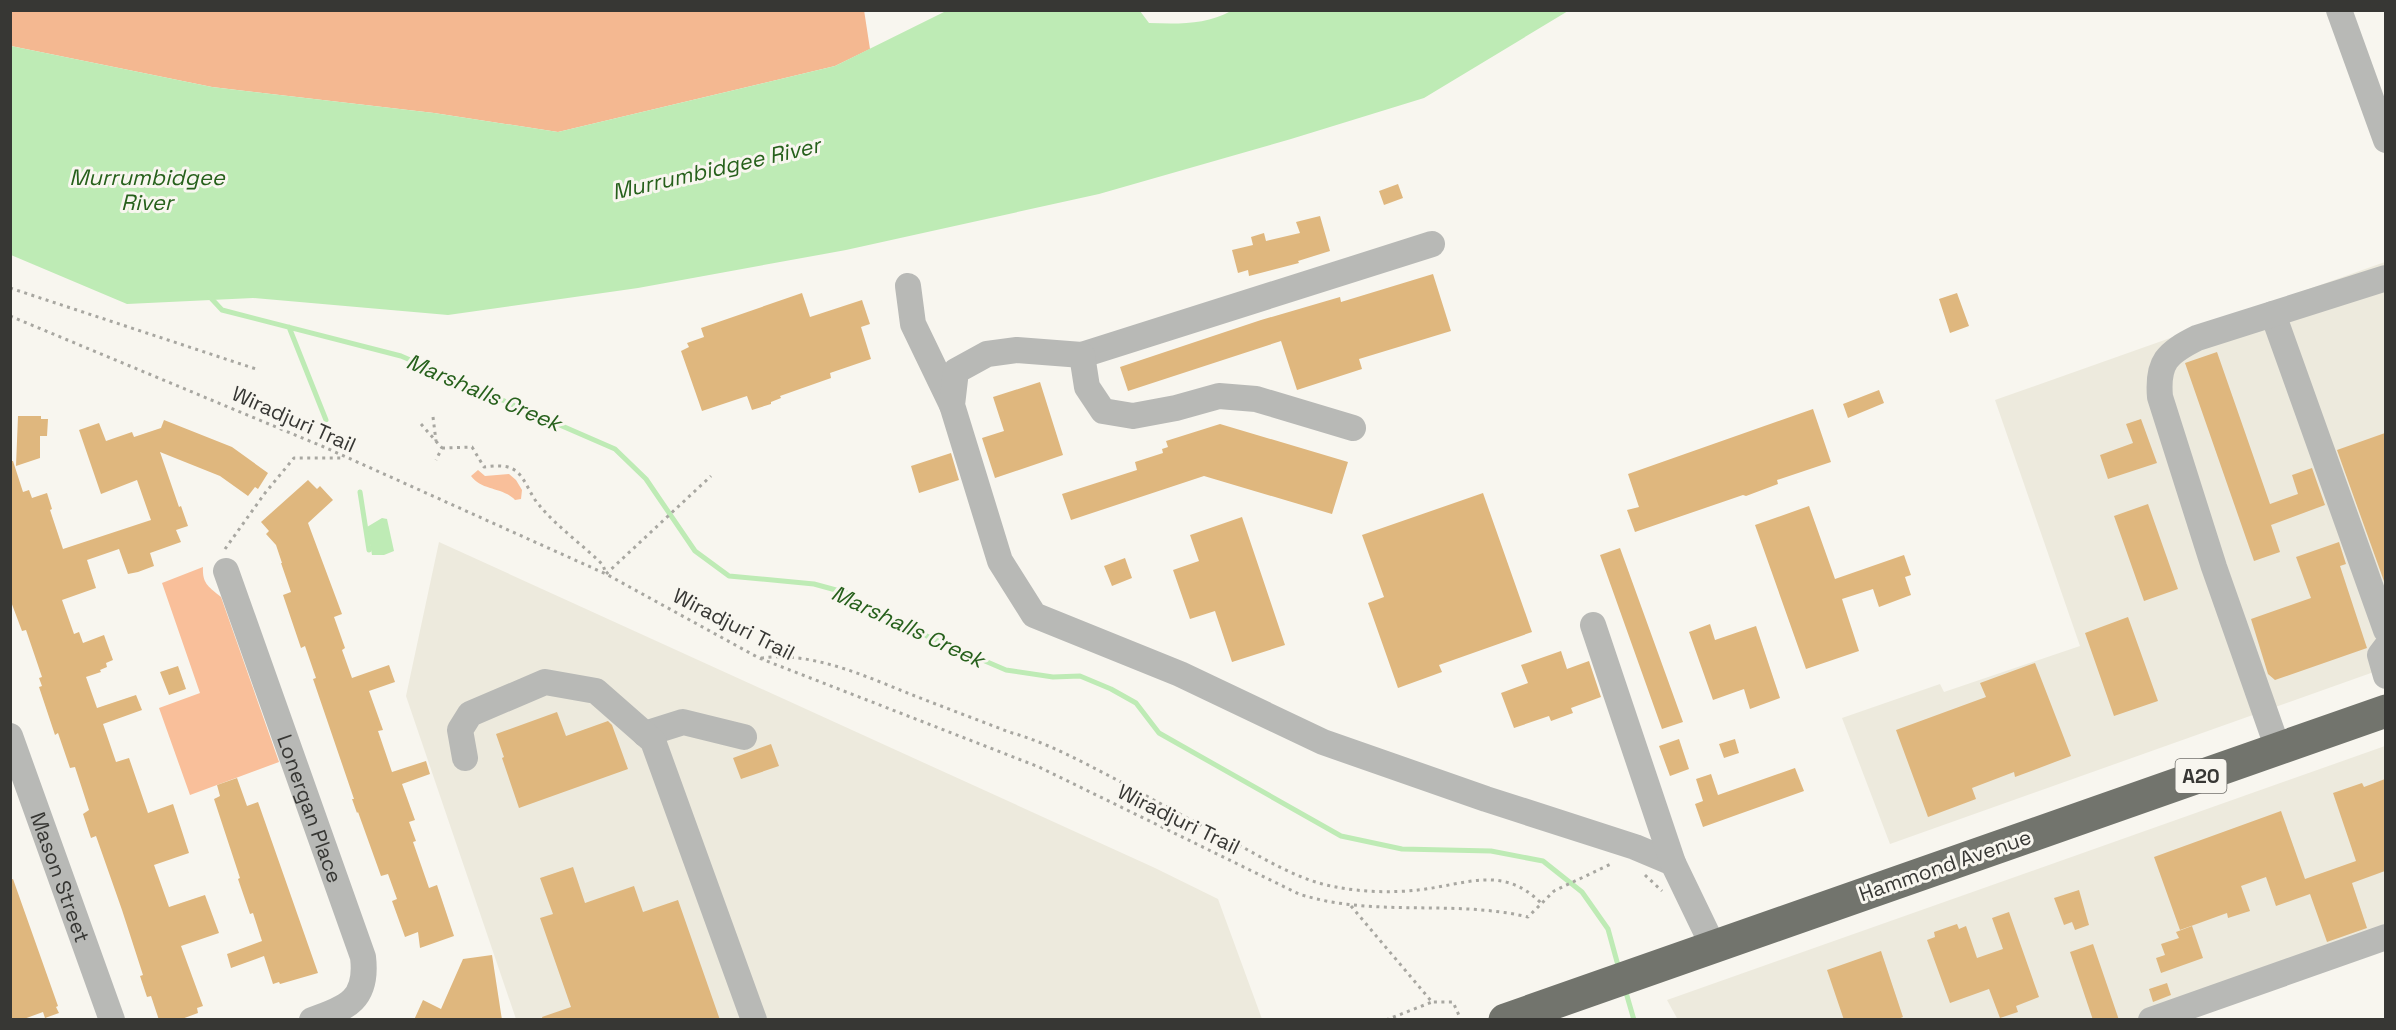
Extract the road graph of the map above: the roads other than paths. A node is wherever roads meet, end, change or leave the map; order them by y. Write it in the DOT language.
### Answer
graph roads {
  1 [pos="2339,10"];
  2 [pos="2385,140"];
  3 [pos="1432,244"];
  4 [pos="2385,278"];
  5 [pos="908,286"];
  6 [pos="2273,314"];
  7 [pos="1082,355"];
  8 [pos="952,405"];
  9 [pos="1353,428"];
  10 [pos="224,563"];
  11 [pos="1593,625"];
  12 [pos="2385,630"];
  13 [pos="2385,647"];
  14 [pos="2385,676"];
  15 [pos="2385,711"];
  16 [pos="645,734"];
  17 [pos="10,736"];
  18 [pos="744,737"];
  19 [pos="2278,749"];
  20 [pos="465,758"];
  21 [pos="1673,863"];
  22 [pos="2385,937"];
  23 [pos="1713,946"];
  24 [pos="112,1020"];
  25 [pos="312,1020"];
  26 [pos="754,1020"];
  27 [pos="1505,1020"];
  28 [pos="2151,1020"];
  1 -- 2 [label="street"];
  3 -- 7 [label="street"];
  4 -- 6 [label="street"];
  5 -- 8 [label="street"];
  6 -- 12 [label="street"];
  6 -- 19 [label="street"];
  7 -- 8 [label="street"];
  7 -- 9 [label="street"];
  8 -- 21 [label="street"];
  10 -- 25 [label="street, Lonergan Place"];
  11 -- 21 [label="street"];
  13 -- 14 [label="street"];
  15 -- 19 [label="highway, Hammond Avenue / A20"];
  16 -- 18 [label="street"];
  16 -- 20 [label="street"];
  16 -- 26 [label="street"];
  17 -- 24 [label="street, Mason Street"];
  19 -- 23 [label="highway, Hammond Avenue / A20"];
  21 -- 23 [label="street"];
  22 -- 28 [label="street"];
  23 -- 27 [label="highway, Hammond Avenue / A20"];
}
